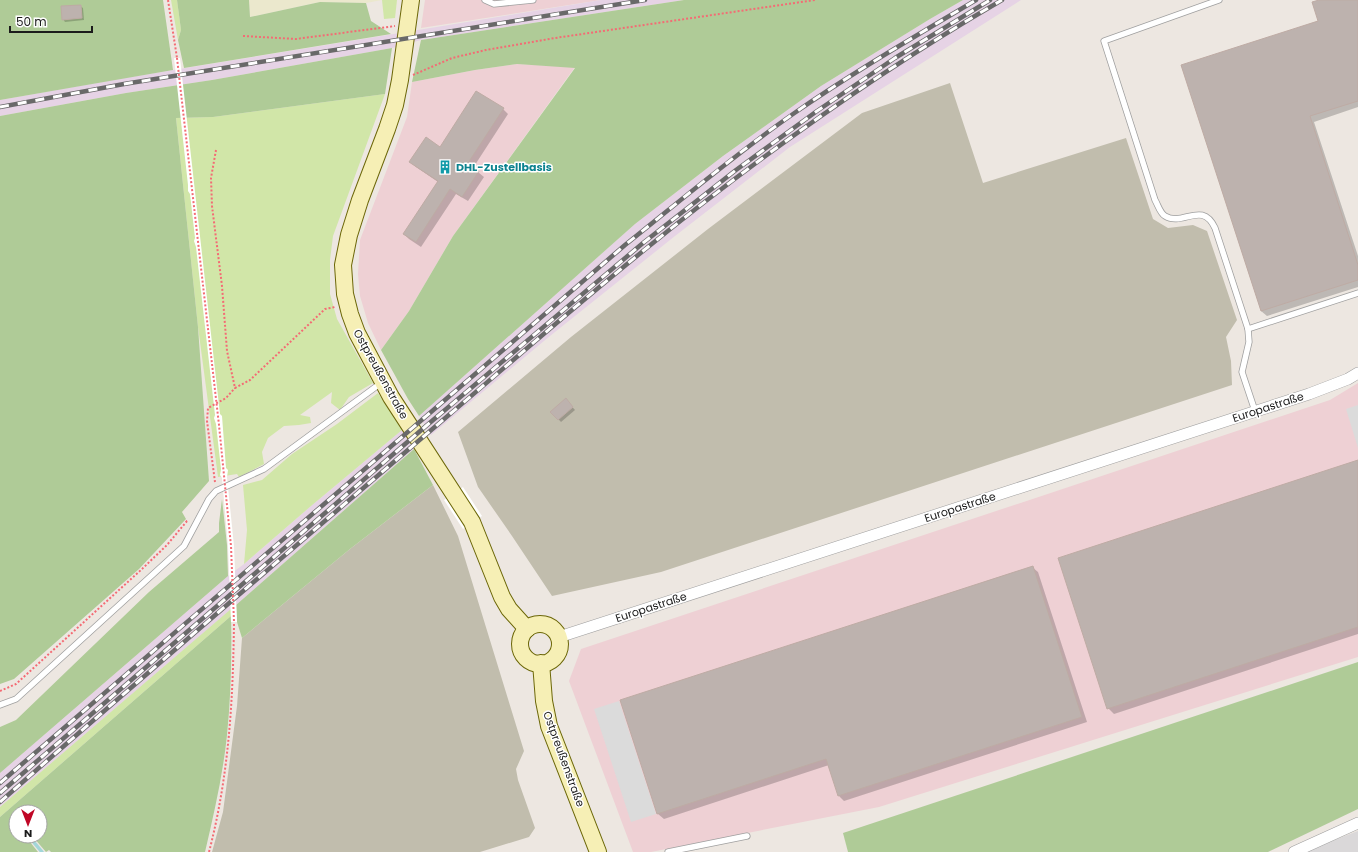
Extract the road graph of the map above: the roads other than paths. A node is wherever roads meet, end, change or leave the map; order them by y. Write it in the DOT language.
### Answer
graph roads {
  1 [pos="411,0"];
  2 [pos="485,0"];
  3 [pos="533,0"];
  4 [pos="1219,0"];
  5 [pos="1358,293"];
  6 [pos="1248,330"];
  7 [pos="1358,373"];
  8 [pos="383,382"];
  9 [pos="1255,411"];
  10 [pos="527,629"];
  11 [pos="559,637"];
  12 [pos="541,663"];
  13 [pos="0,705"];
  14 [pos="1358,823"];
  15 [pos="747,836"];
  16 [pos="598,852"];
  17 [pos="668,852"];
  18 [pos="1294,852"];
  1 -- 8 [label="street, Ostpreußenstraße"];
  2 -- 3 [label="lane"];
  4 -- 6 [label="lane"];
  5 -- 6 [label="lane"];
  6 -- 9 [label="lane"];
  7 -- 9 [label="street, Europastraße"];
  8 -- 10 [label="street, Ostpreußenstraße"];
  8 -- 13 [label="lane"];
  9 -- 11 [label="street, Europastraße"];
  10 -- 11 [label="street"];
  10 -- 12 [label="street"];
  11 -- 12 [label="street"];
  12 -- 16 [label="street, Ostpreußenstraße"];
  14 -- 18 [label="street"];
  15 -- 17 [label="lane"];
}
